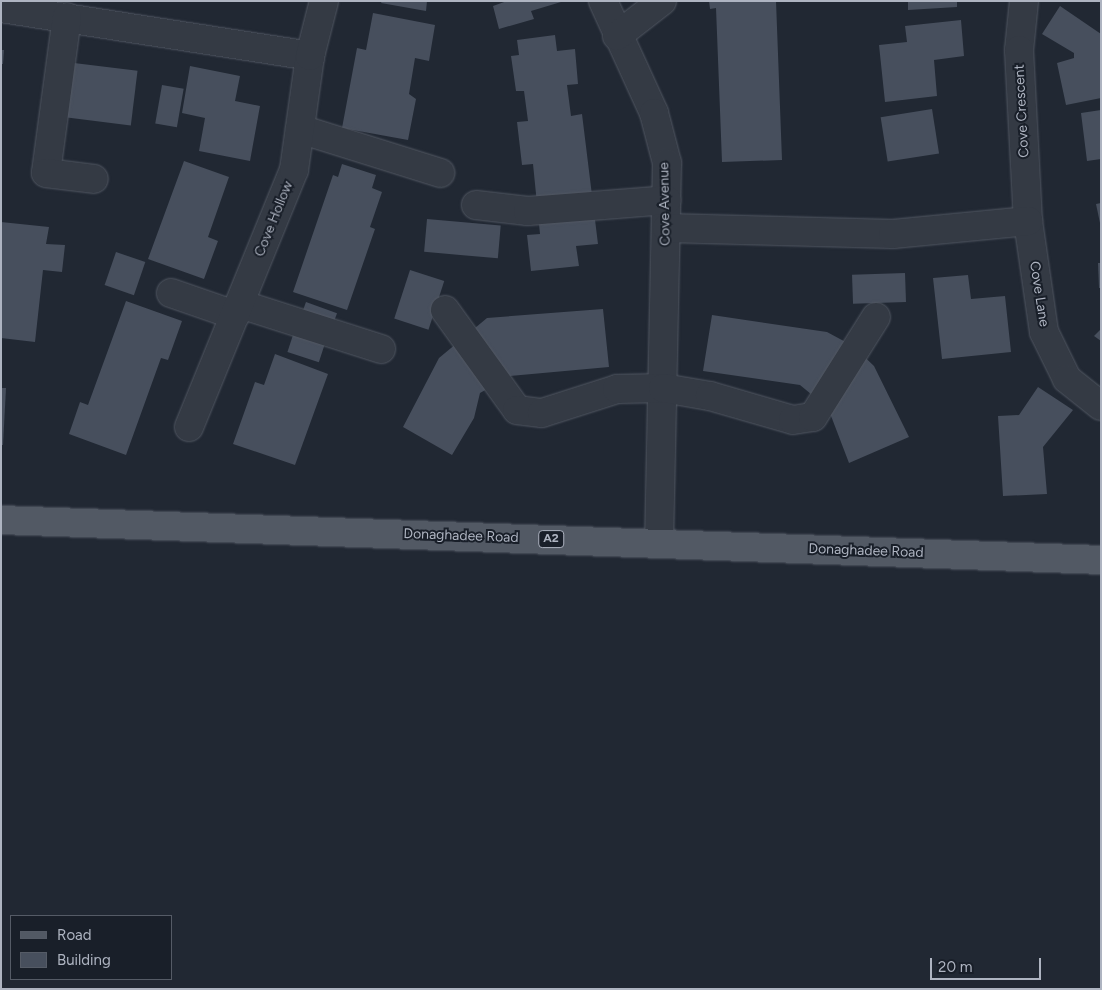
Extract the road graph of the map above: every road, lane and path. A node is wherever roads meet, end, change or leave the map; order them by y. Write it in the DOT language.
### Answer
graph roads {
  1 [pos="324,1"];
  2 [pos="603,1"];
  3 [pos="662,1"];
  4 [pos="1024,1"];
  5 [pos="1,8"];
  6 [pos="67,17"];
  7 [pos="616,36"];
  8 [pos="310,56"];
  9 [pos="300,129"];
  10 [pos="440,173"];
  11 [pos="94,179"];
  12 [pos="667,200"];
  13 [pos="476,204"];
  14 [pos="1028,221"];
  15 [pos="667,228"];
  16 [pos="171,293"];
  17 [pos="237,310"];
  18 [pos="445,310"];
  19 [pos="876,317"];
  20 [pos="381,349"];
  21 [pos="663,388"];
  22 [pos="1101,406"];
  23 [pos="189,428"];
  24 [pos="1,520"];
  25 [pos="659,543"];
  26 [pos="1101,560"];
  1 -- 8 [label="street, Cove Hollow"];
  2 -- 7 [label="street, Cove Avenue"];
  3 -- 7 [label="street"];
  4 -- 14 [label="street, Cove Crescent"];
  5 -- 6 [label="street"];
  6 -- 8 [label="street"];
  6 -- 11 [label="street"];
  7 -- 12 [label="street, Cove Avenue"];
  8 -- 9 [label="street, Cove Hollow"];
  9 -- 10 [label="street"];
  9 -- 17 [label="street, Cove Hollow"];
  12 -- 13 [label="street"];
  12 -- 15 [label="street, Cove Avenue"];
  14 -- 15 [label="street"];
  14 -- 22 [label="street, Cove Lane"];
  15 -- 21 [label="street, Cove Avenue"];
  16 -- 17 [label="street"];
  17 -- 20 [label="street"];
  17 -- 23 [label="street, Cove Hollow"];
  18 -- 21 [label="street"];
  19 -- 21 [label="street"];
  21 -- 25 [label="street, Cove Avenue"];
  24 -- 25 [label="main road, Donaghadee Road / A2"];
  25 -- 26 [label="main road, Donaghadee Road / A2"];
}
